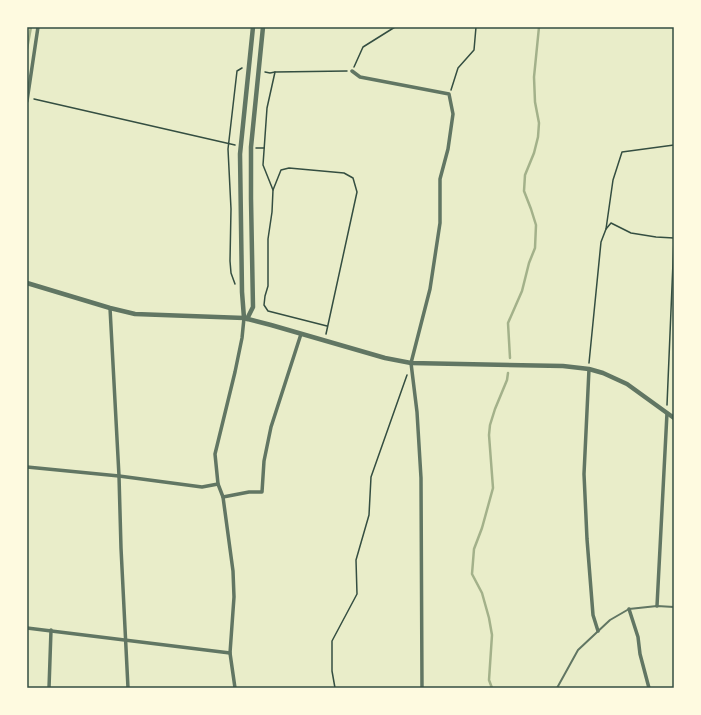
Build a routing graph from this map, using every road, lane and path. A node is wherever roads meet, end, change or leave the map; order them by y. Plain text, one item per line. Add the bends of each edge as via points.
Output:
1 (38, 27) edge
2 (253, 27) edge
3 (263, 27) edge
4 (396, 27) edge
5 (476, 27) edge
6 (249, 68) junction
7 (259, 71) junction
8 (352, 71) junction
9 (275, 72) junction
10 (449, 94) junction
11 (27, 100) edge
12 (674, 146) edge
13 (241, 147) junction
14 (251, 148) junction
15 (264, 148) junction
16 (273, 190) junction
17 (606, 229) junction
18 (674, 238) edge
19 (27, 283) edge
20 (242, 292) junction
21 (110, 308) junction
22 (246, 319) junction
23 (327, 326) junction
24 (301, 334) junction
25 (324, 340) junction
26 (411, 363) junction
27 (589, 369) junction
28 (667, 413) junction
29 (674, 418) edge
30 (27, 467) edge
31 (119, 476) junction
32 (218, 484) junction
33 (223, 497) junction
34 (657, 606) junction
35 (674, 607) edge
36 (629, 610) junction
37 (27, 628) edge
38 (52, 630) junction
39 (598, 631) junction
40 (126, 640) junction
41 (230, 653) junction
42 (49, 688) edge
43 (128, 688) edge
44 (235, 688) edge
45 (335, 688) edge
46 (422, 688) edge
47 (557, 688) edge
48 (649, 688) edge

1 - 11 street
2 - 6 street
3 - 7 street
4 - 8 path via 362,47
5 - 10 path via 474,50 458,68
6 - 13 street
6 - 20 path via 237,71 228,149 231,273 235,284
7 - 9 path
7 - 14 street
8 - 9 path
8 - 10 street via 360,77
9 - 15 path via 266,108
10 - 26 street via 453,114 440,179 440,223 430,289
11 - 13 path
12 - 17 path via 622,152 613,180
13 - 20 street
14 - 15 path
14 - 22 street via 253,307
15 - 16 path via 263,165
16 - 23 path via 268,239 268,286 264,306 268,311
16 - 23 path via 281,170 289,168 344,173 353,178 356,192
17 - 18 path via 611,223 631,233
17 - 27 path via 601,242
18 - 28 path
19 - 21 street
20 - 22 street
21 - 22 street via 157,316
21 - 31 street
22 - 24 street
22 - 32 street via 215,454
23 - 25 path
24 - 25 street
24 - 33 street via 272,427 264,461 262,492
25 - 26 street
26 - 27 street via 563,366
26 - 45 path via 371,477 370,515 356,560 357,594 332,642
26 - 46 street via 421,478
27 - 28 street via 627,384
27 - 39 street via 584,474 593,608
28 - 29 street
28 - 34 street
30 - 31 street
31 - 32 street via 202,487
31 - 40 street
32 - 33 street
33 - 41 street via 233,571
34 - 35 lane
34 - 36 lane
36 - 39 lane via 610,620
36 - 48 street via 638,637
37 - 38 street
38 - 40 street
38 - 42 street
39 - 47 lane via 578,650
40 - 41 street
40 - 43 street
41 - 44 street

